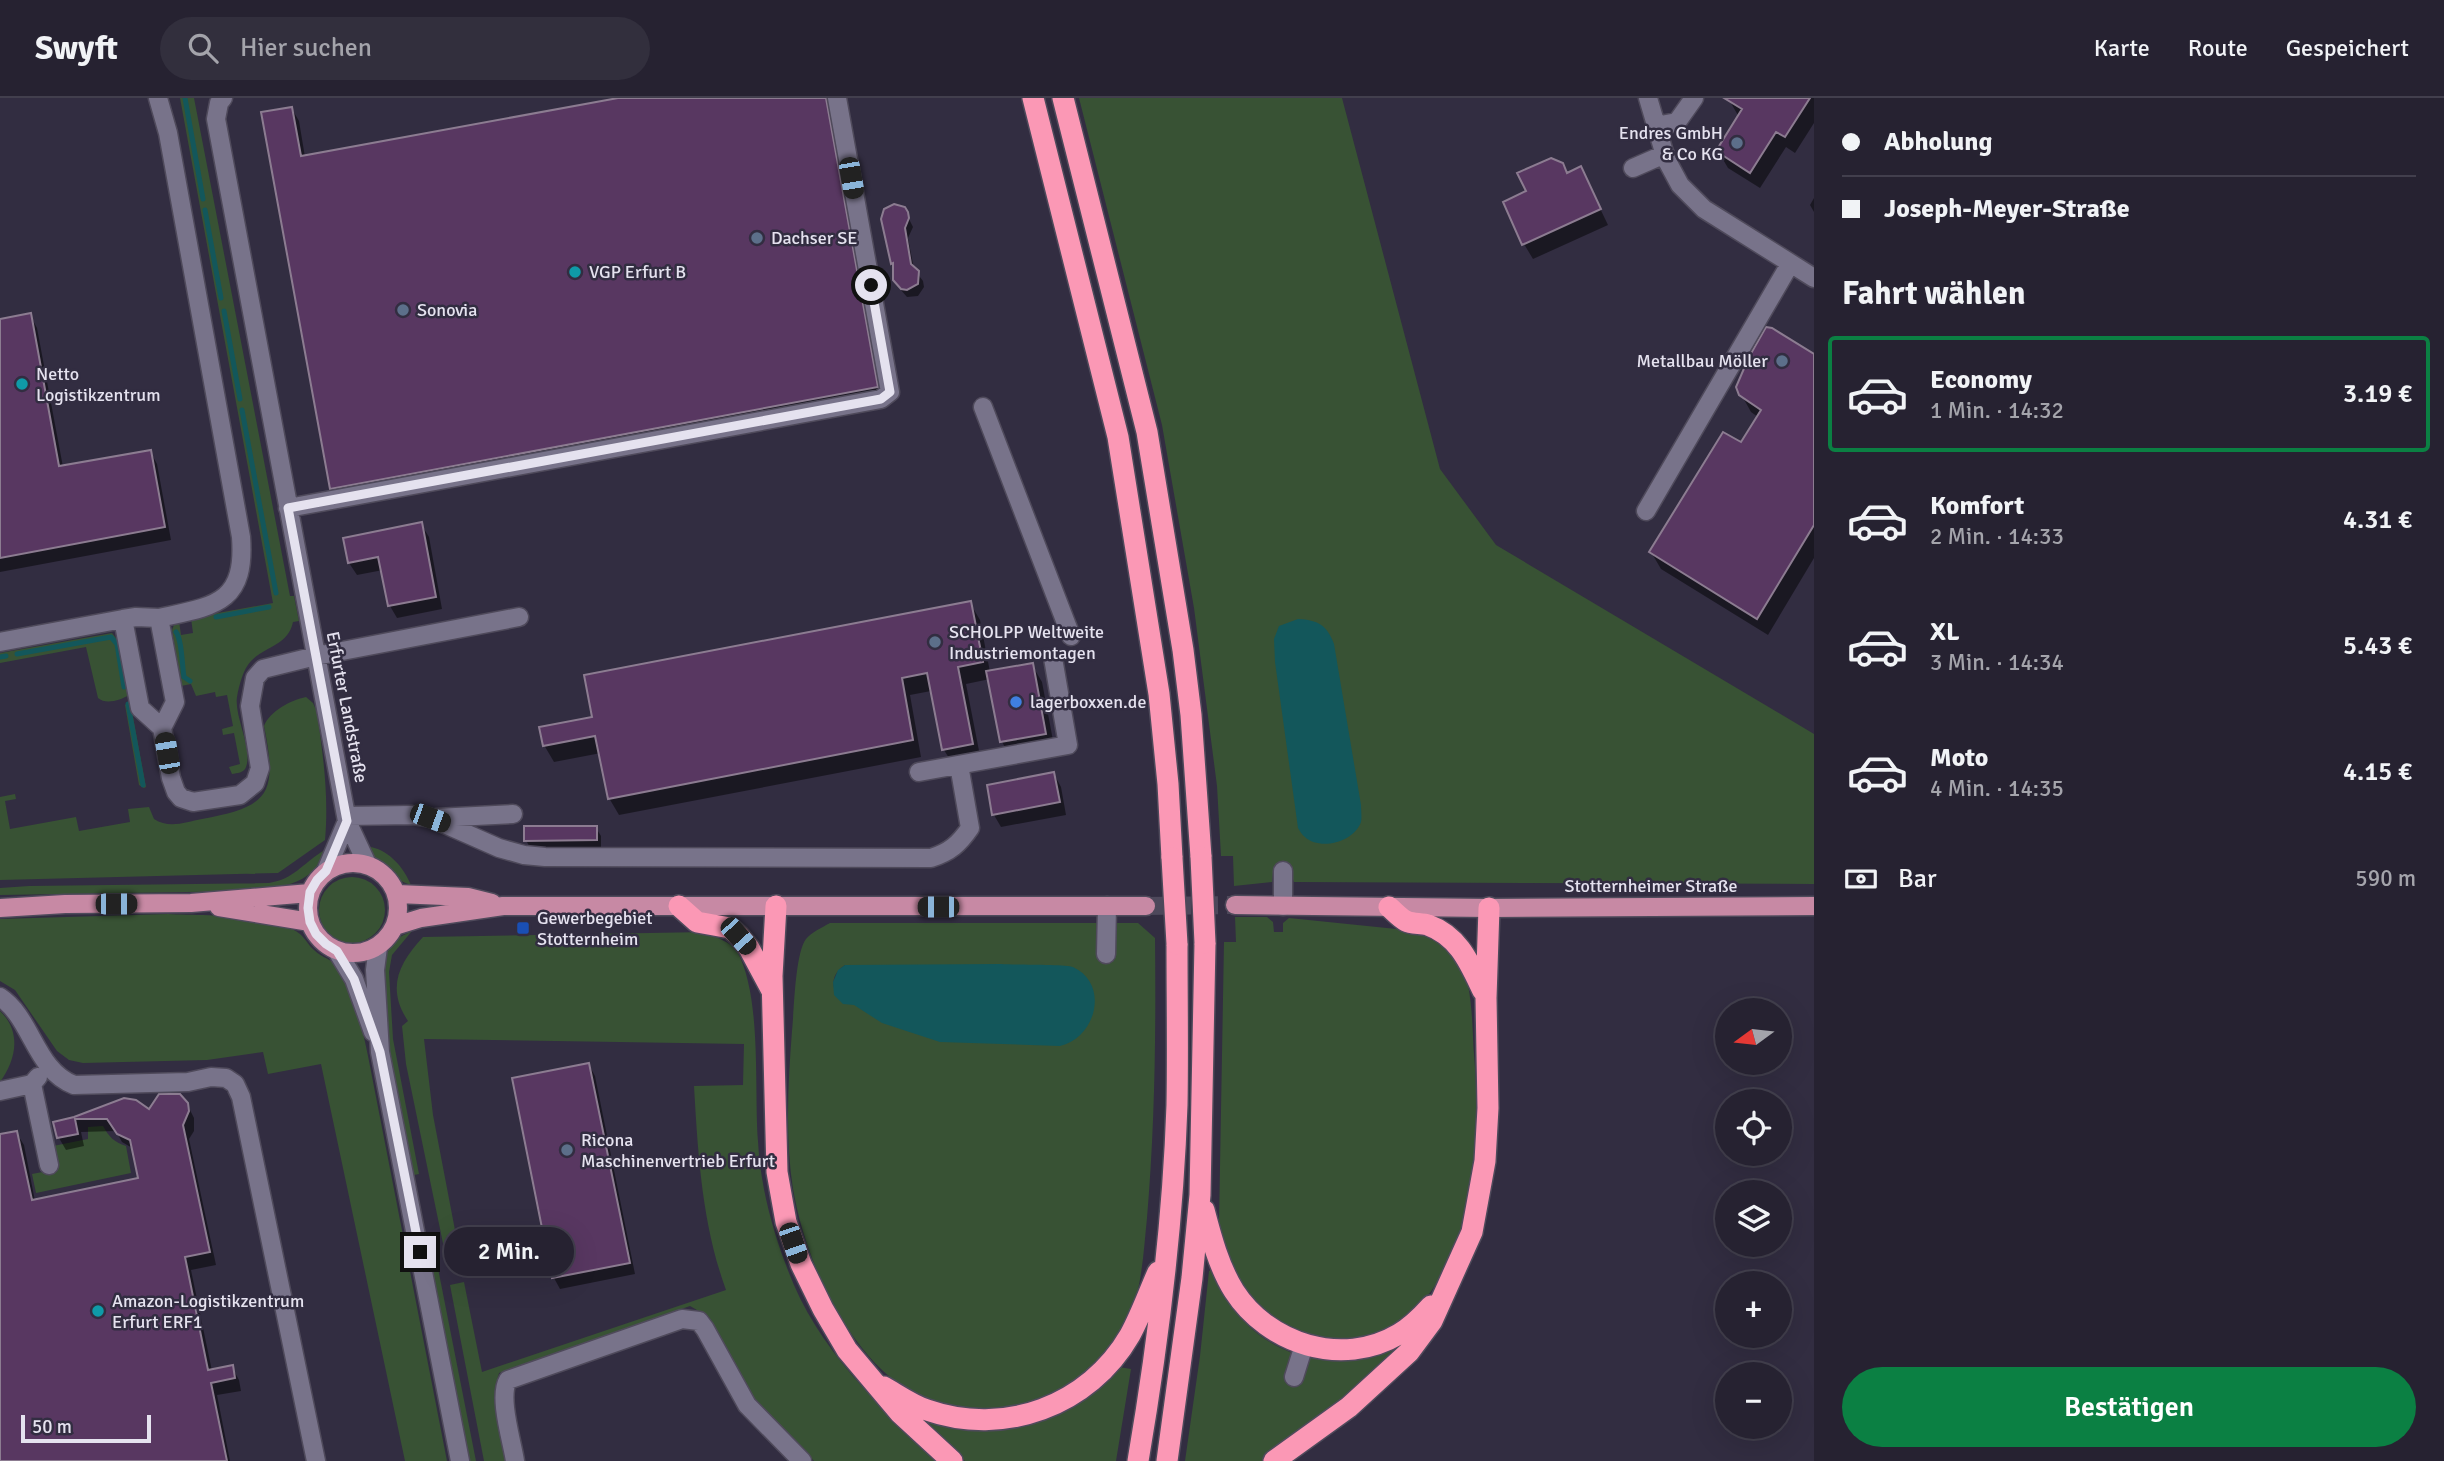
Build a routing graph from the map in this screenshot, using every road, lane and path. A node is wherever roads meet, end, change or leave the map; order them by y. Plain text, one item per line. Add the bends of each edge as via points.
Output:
1 (158, 98) edge
2 (223, 98) edge
3 (837, 98) edge
4 (1033, 98) edge
5 (1063, 98) edge
6 (1648, 98) edge
7 (1694, 98) edge
8 (1655, 126) junction
9 (1665, 154) junction
10 (1633, 168) dead end
11 (1790, 264) junction
12 (1814, 278) edge
13 (983, 407) dead end
14 (288, 508) junction
15 (1646, 512) dead end
16 (519, 617) dead end
17 (159, 618) junction
18 (123, 619) junction
19 (1071, 636) dead end
20 (0, 642) edge
21 (316, 656) junction
22 (1053, 658) dead end
23 (162, 728) junction
24 (959, 765) junction
25 (919, 772) dead end
26 (513, 814) dead end
27 (346, 818) junction
28 (430, 818) junction
29 (367, 864) junction
30 (326, 871) junction
31 (1283, 871) dead end
32 (310, 892) junction
33 (397, 894) junction
34 (191, 903) junction
35 (1235, 905) tunnel mouth
36 (503, 906) junction
37 (679, 906) junction
38 (776, 906) junction
39 (1107, 906) junction
40 (1146, 906) tunnel mouth
41 (1283, 906) junction
42 (1814, 906) edge
43 (1389, 907) junction
44 (0, 908) edge
45 (1489, 908) junction
46 (310, 922) junction
47 (395, 926) junction
48 (378, 947) junction
49 (337, 951) junction
50 (1106, 954) dead end
51 (773, 994) junction
52 (0, 997) edge
53 (1486, 998) junction
54 (380, 1052) junction
55 (51, 1069) junction
56 (32, 1084) junction
57 (0, 1090) edge
58 (49, 1165) dead end
59 (1200, 1195) junction
60 (1166, 1254) junction
61 (1446, 1293) junction
62 (1304, 1345) junction
63 (1294, 1377) dead end
64 (875, 1382) junction
65 (316, 1461) edge
66 (460, 1461) edge
67 (515, 1461) edge
68 (802, 1461) edge
69 (952, 1461) edge
70 (1138, 1461) edge
71 (1167, 1461) edge
72 (1274, 1461) edge

1 - 17 street via 168,132 243,557 240,574 225,597 211,607
2 - 14 street, Erfurter Landstraße via 216,119
3 - 14 street via 890,392 881,399
4 - 60 highway, bridge via 1118,437 1159,694 1177,944 1177,1106
5 - 59 highway, bridge via 1147,432 1183,650 1205,943
6 - 8 street
7 - 8 street via 1677,122
8 - 9 street
9 - 10 street
9 - 11 street via 1680,185 1704,209
11 - 12 street
11 - 15 street
13 - 19 street
14 - 21 street, Erfurter Landstraße
16 - 21 street
17 - 18 street
17 - 23 street via 175,702
18 - 20 street
18 - 23 street via 140,708
21 - 23 street via 263,669 255,678 250,706 260,768 255,783 240,794 205,802 181,798 173,786
21 - 27 street, Erfurter Landstraße
22 - 24 street via 1068,745
24 - 25 street
24 - 28 street via 970,828 960,843 931,858 545,857 499,848
26 - 28 street
27 - 28 street
27 - 29 street, Erfurter Landstraße
27 - 30 street
29 - 30 main road via 346,863
29 - 33 main road via 390,881
30 - 32 main road
31 - 41 street
32 - 34 main road
32 - 46 main road
33 - 36 main road via 468,898
33 - 47 main road
34 - 44 main road
34 - 46 main road
35 - 41 main road, Stotternheimer Straße
36 - 37 main road
36 - 47 main road
37 - 38 main road
37 - 51 highway via 696,922 730,928 749,948
38 - 39 main road
38 - 51 highway
39 - 40 main road
39 - 50 street
41 - 43 main road, Stotternheimer Straße
42 - 45 main road, Stotternheimer Straße
43 - 45 main road, Stotternheimer Straße
43 - 53 highway via 1406,921 1425,924 1453,940 1469,960
45 - 53 highway
46 - 49 main road via 316,934
47 - 48 main road
48 - 49 main road via 359,953
48 - 54 street
49 - 54 street via 354,979
51 - 64 highway via 778,1172 786,1222 822,1308 847,1350
52 - 55 street via 11,1006
53 - 61 highway via 1485,1161 1472,1232
54 - 66 street
55 - 56 street
55 - 65 street via 74,1085 188,1082 211,1077 235,1084
56 - 57 street
56 - 58 street
59 - 62 highway via 1212,1242 1233,1290 1271,1330
59 - 71 highway
60 - 64 highway via 1130,1334 1111,1360 1070,1397 1046,1408 1022,1416 974,1420 925,1409
60 - 70 highway
61 - 62 highway via 1399,1334 1375,1345 1346,1350
61 - 72 highway via 1409,1352 1349,1407
62 - 63 street
64 - 69 highway via 900,1413
67 - 68 street via 504,1398 508,1380 682,1319 699,1321 747,1405

